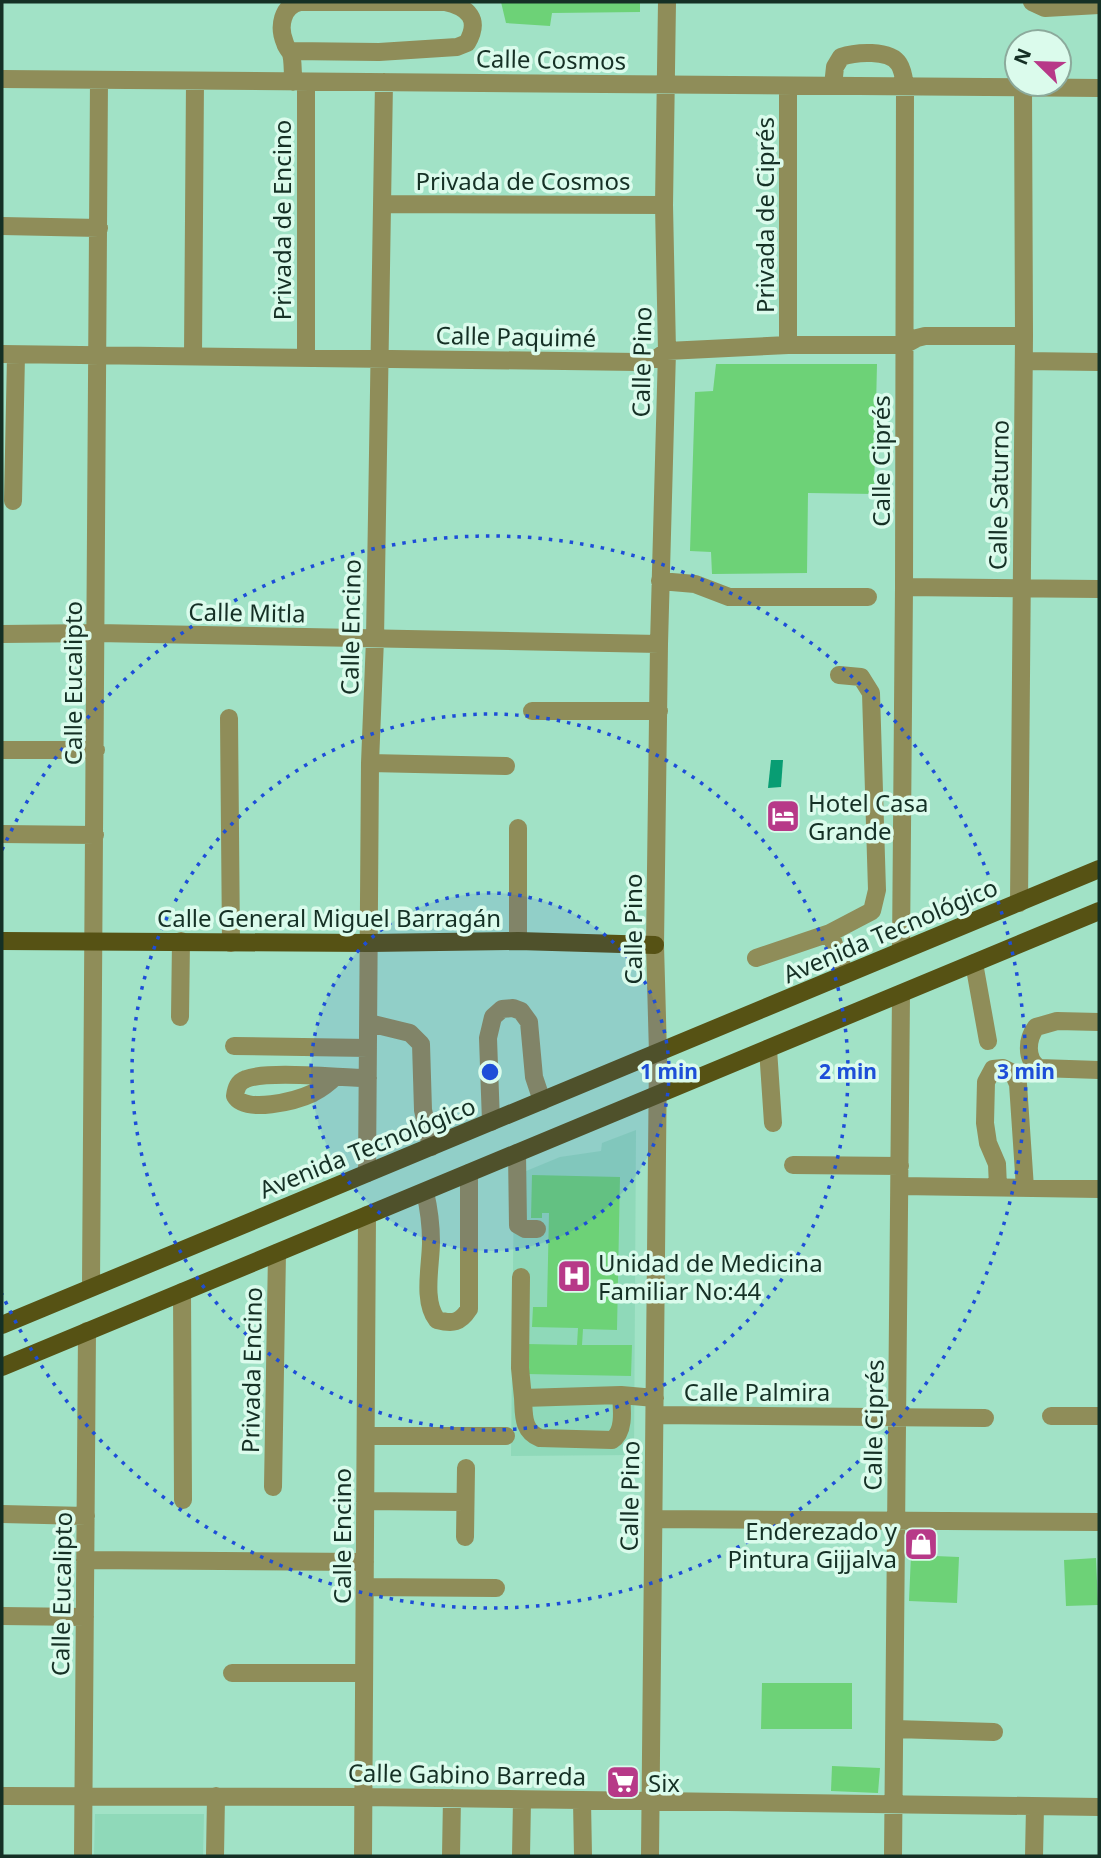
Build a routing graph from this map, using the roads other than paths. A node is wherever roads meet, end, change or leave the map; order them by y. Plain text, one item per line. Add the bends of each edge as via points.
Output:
1 (667, 2) edge
2 (1039, 5) edge
3 (1099, 5) edge
4 (290, 51) junction
5 (2, 79) edge
6 (99, 80) junction
7 (195, 80) junction
8 (299, 82) junction
9 (384, 82) junction
10 (666, 85) junction
11 (788, 86) junction
12 (832, 86) junction
13 (905, 86) junction
14 (1003, 88) edge
15 (1073, 88) edge
16 (1099, 88) edge
17 (1023, 98) edge
18 (382, 204) junction
19 (664, 205) junction
20 (2, 226) edge
21 (99, 228) junction
22 (1024, 336) junction
23 (788, 345) junction
24 (904, 345) junction
25 (667, 351) junction
26 (9, 354) edge
27 (99, 355) junction
28 (193, 356) junction
29 (306, 358) junction
30 (380, 359) junction
31 (1024, 361) junction
32 (1099, 362) edge
33 (13, 501) dead end
34 (660, 581) junction
35 (904, 587) junction
36 (1022, 588) junction
37 (1099, 589) edge
38 (868, 597) dead end
39 (2, 634) edge
40 (97, 634) junction
41 (375, 639) junction
42 (659, 644) junction
43 (839, 674) dead end
44 (532, 711) dead end
45 (659, 711) junction
46 (229, 718) dead end
47 (2, 750) edge
48 (96, 750) junction
49 (370, 764) junction
50 (506, 766) dead end
51 (518, 828) dead end
52 (2, 834) edge
53 (95, 835) junction
54 (1099, 869) edge
55 (1019, 903) junction
56 (1099, 911) edge
57 (830, 933) junction
58 (2, 941) edge
59 (518, 941) junction
60 (94, 942) junction
61 (181, 942) junction
62 (231, 943) junction
63 (370, 943) junction
64 (655, 945) junction
65 (901, 950) junction
66 (756, 958) dead end
67 (974, 963) junction
68 (845, 974) junction
69 (901, 994) junction
70 (180, 1017) dead end
71 (1099, 1022) edge
72 (369, 1023) junction
73 (988, 1041) dead end
74 (234, 1046) dead end
75 (368, 1048) junction
76 (768, 1049) junction
77 (658, 1054) junction
78 (1099, 1070) edge
79 (335, 1077) junction
80 (368, 1078) junction
81 (658, 1095) junction
82 (542, 1101) junction
83 (491, 1122) junction
84 (773, 1123) dead end
85 (431, 1147) junction
86 (517, 1153) junction
87 (793, 1165) dead end
88 (900, 1166) junction
89 (367, 1173) junction
90 (469, 1173) junction
91 (900, 1186) junction
92 (998, 1187) junction
93 (1025, 1188) junction
94 (1099, 1189) edge
95 (425, 1192) junction
96 (367, 1215) junction
97 (537, 1230) dead end
98 (277, 1253) junction
99 (521, 1277) dead end
100 (91, 1286) junction
101 (182, 1292) junction
102 (2, 1325) edge
103 (87, 1331) junction
104 (2, 1367) edge
105 (621, 1395) junction
106 (523, 1398) junction
107 (655, 1406) junction
108 (897, 1416) junction
109 (1051, 1416) dead end
110 (1099, 1416) edge
111 (985, 1418) dead end
112 (366, 1436) junction
113 (506, 1436) dead end
114 (466, 1468) dead end
115 (273, 1487) dead end
116 (183, 1500) dead end
117 (365, 1501) junction
118 (465, 1502) junction
119 (2, 1514) edge
120 (86, 1516) junction
121 (654, 1519) junction
122 (896, 1520) junction
123 (1099, 1522) edge
124 (465, 1537) dead end
125 (85, 1560) junction
126 (365, 1562) junction
127 (365, 1587) junction
128 (496, 1588) dead end
129 (2, 1616) edge
130 (85, 1617) junction
131 (232, 1673) dead end
132 (364, 1673) junction
133 (895, 1729) junction
134 (994, 1732) dead end
135 (2, 1796) edge
136 (83, 1796) junction
137 (216, 1796) junction
138 (364, 1797) junction
139 (452, 1798) junction
140 (522, 1800) junction
141 (582, 1801) junction
142 (651, 1802) junction
143 (894, 1806) junction
144 (1035, 1807) junction
145 (1099, 1807) edge
146 (83, 1856) edge
147 (215, 1856) edge
148 (363, 1856) edge
149 (452, 1856) edge
150 (522, 1856) edge
151 (583, 1856) edge
152 (650, 1856) edge
153 (893, 1856) edge
154 (1034, 1856) edge

1 - 10 street, Calle Pino
2 - 3 street
4 - 4 street, Privada de Encino via 282,24 290,4 445,2 471,14 467,43 457,47
4 - 8 street, Privada de Encino
5 - 6 street, Calle Cosmos
6 - 7 street, Calle Cosmos
6 - 21 street, Calle Eucalipto
7 - 8 street, Calle Cosmos
7 - 28 street
8 - 9 street, Calle Cosmos
8 - 29 street, Privada de Encino
9 - 10 street, Calle Cosmos
9 - 18 street, Calle Encino
10 - 11 street, Calle Cosmos
10 - 19 street, Calle Pino
11 - 12 street, Calle Cosmos
11 - 23 street, Privada de Ciprés
12 - 13 street, Calle Cosmos
12 - 13 street via 841,57 862,53 895,60
13 - 14 street, Calle Cosmos
13 - 24 street, Calle Ciprés
15 - 16 street, Calle Cosmos
17 - 22 street, Calle Saturno
18 - 19 street, Privada de Cosmos
18 - 30 street, Calle Encino
19 - 25 street, Calle Pino
20 - 21 street
21 - 27 street, Calle Eucalipto
22 - 24 street, Calle Paquimé via 925,337
22 - 31 street, Calle Saturno
23 - 24 street, Calle Paquimé
23 - 25 street, Calle Paquimé
24 - 35 street, Calle Ciprés
25 - 30 street, Calle Paquimé via 638,362
25 - 34 street, Calle Pino
26 - 27 street, Calle Paquimé
26 - 33 street
27 - 28 street, Calle Paquimé
27 - 40 street, Calle Eucalipto
28 - 29 street, Calle Paquimé
29 - 30 street, Calle Paquimé
30 - 41 street, Calle Encino
31 - 32 street
31 - 36 street, Calle Saturno
34 - 38 street via 695,584 729,597
34 - 42 street, Calle Pino
35 - 36 street
35 - 65 street, Calle Ciprés
36 - 37 street
36 - 55 street, Calle Saturno
39 - 40 street, Calle Mitla
40 - 41 street, Calle Mitla
40 - 48 street, Calle Eucalipto
41 - 42 street, Calle Mitla
41 - 49 street, Calle Encino
42 - 45 street, Calle Pino
43 - 57 street via 861,677 872,693 877,890 872,911
44 - 45 street
45 - 64 street, Calle Pino
46 - 62 street
47 - 48 street
48 - 53 street, Calle Eucalipto
49 - 50 street
49 - 63 street, Calle Encino
51 - 59 street
52 - 53 street
53 - 60 street, Calle Eucalipto
54 - 55 main road, Avenida Tecnológico
55 - 65 main road, Avenida Tecnológico
56 - 67 main road
57 - 66 street
57 - 68 street
58 - 60 main road, Calle General Miguel Barragán
59 - 63 main road, Calle General Miguel Barragán
59 - 64 main road, Calle General Miguel Barragán
60 - 61 main road, Calle General Miguel Barragán
60 - 100 street, Calle Eucalipto
61 - 62 main road, Calle General Miguel Barragán
61 - 70 street
62 - 63 main road, Calle General Miguel Barragán
63 - 72 street, Calle Encino
64 - 77 street, Calle Pino
65 - 68 main road, Avenida Tecnológico
67 - 69 main road
67 - 73 street
68 - 77 main road, Avenida Tecnológico
69 - 76 main road
69 - 88 street, Calle Ciprés
71 - 78 street via 1045,1023 1033,1030 1029,1043 1030,1059 1039,1068
72 - 75 street, Calle Encino
72 - 85 street via 410,1032 421,1044 423,1110
74 - 75 street
75 - 80 street, Calle Encino
76 - 81 main road
76 - 84 street
77 - 81 street, Calle Pino
77 - 82 main road, Avenida Tecnológico
79 - 79 street via 254,1077 238,1085 235,1096 251,1106 299,1099
79 - 80 street
80 - 89 street, Calle Encino
81 - 86 main road
81 - 107 street, Calle Pino
82 - 83 main road, Avenida Tecnológico
82 - 83 street via 534,1077 529,1022 521,1011 502,1009 493,1017 488,1038
83 - 85 main road, Avenida Tecnológico
85 - 89 main road, Avenida Tecnológico
86 - 90 main road
86 - 97 street via 518,1225
87 - 88 street
88 - 91 street, Calle Ciprés
89 - 100 main road, Avenida Tecnológico
90 - 95 main road
90 - 95 street via 469,1309 453,1322 437,1320 430,1307 431,1240
91 - 92 street
91 - 108 street, Calle Ciprés
92 - 93 street
92 - 93 street via 997,1164 986,1135 985,1099 988,1076 993,1069 1003,1068 1013,1073 1018,1084
93 - 94 street
95 - 96 main road
96 - 98 main road
96 - 112 street, Calle Encino
98 - 101 main road
98 - 115 street, Privada Encino
99 - 106 street
100 - 102 main road, Avenida Tecnológico
101 - 103 main road
101 - 116 street
103 - 104 main road
103 - 120 street, Calle Eucalipto
105 - 106 street, Calle Palmira
105 - 106 street via 618,1434 612,1440 598,1441 532,1435 525,1424
105 - 107 street, Calle Palmira
107 - 108 street, Calle Palmira
107 - 121 street, Calle Pino
108 - 111 street, Calle Palmira
108 - 122 street, Calle Ciprés
109 - 110 street
112 - 113 street
112 - 117 street, Calle Encino
114 - 118 street
117 - 118 street
117 - 126 street, Calle Encino
118 - 124 street
119 - 120 street
120 - 125 street, Calle Eucalipto
121 - 122 street
121 - 142 street, Calle Pino
122 - 123 street
122 - 133 street, Calle Ciprés
125 - 126 street
125 - 130 street, Calle Eucalipto
126 - 127 street, Calle Encino
127 - 128 street
127 - 132 street, Calle Encino
129 - 130 street
130 - 136 street, Calle Eucalipto
131 - 132 street
132 - 138 street, Calle Encino
133 - 134 street
133 - 143 street, Calle Ciprés
135 - 136 street, Calle Gabino Barreda
136 - 137 street, Calle Gabino Barreda
136 - 146 street, Calle Eucalipto
137 - 138 street, Calle Gabino Barreda
137 - 147 street
138 - 139 street, Calle Gabino Barreda
138 - 148 street, Calle Encino
139 - 140 street, Calle Gabino Barreda
139 - 149 street
140 - 141 street, Calle Gabino Barreda
140 - 150 street
141 - 142 street, Calle Gabino Barreda
141 - 151 street
142 - 143 street, Calle Gabino Barreda
142 - 152 street, Calle Pino
143 - 144 street, Calle Gabino Barreda
143 - 153 street, Calle Ciprés
144 - 145 street, Calle Gabino Barreda
144 - 154 street

